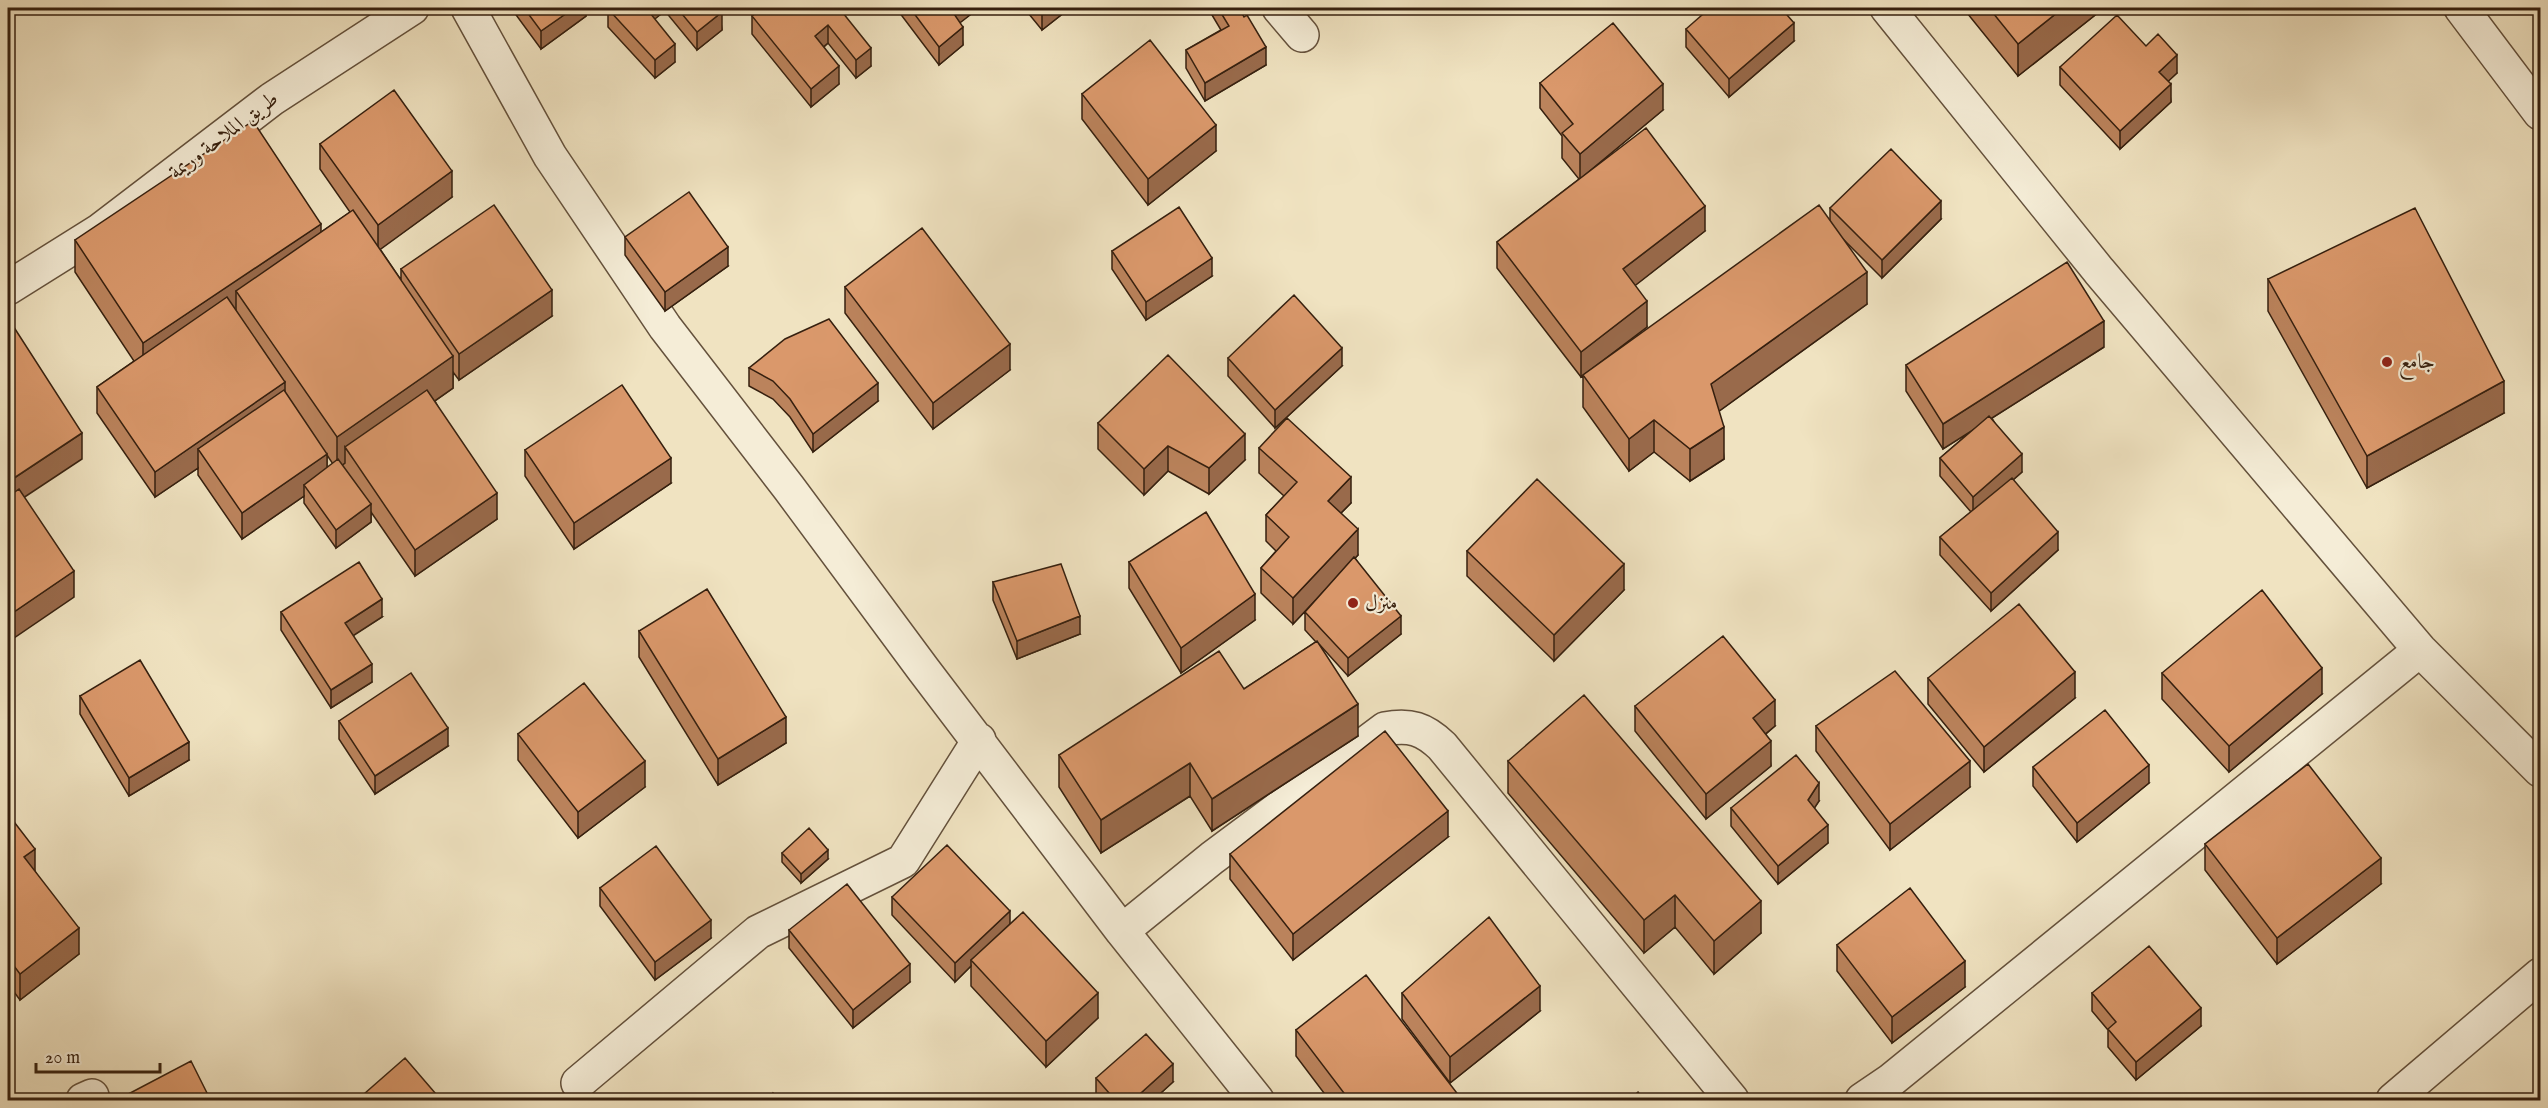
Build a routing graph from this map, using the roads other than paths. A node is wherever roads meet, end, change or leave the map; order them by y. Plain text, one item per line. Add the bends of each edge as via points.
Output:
1 (412, 8) edge
2 (468, 8) edge
3 (1279, 8) edge
4 (1887, 8) edge
5 (2461, 8) edge
6 (1302, 35) dead end
7 (2541, 113) edge
8 (8, 288) edge
9 (2420, 650) junction
10 (979, 740) junction
11 (2541, 770) edge
12 (1122, 931) junction
13 (2541, 975) edge
14 (578, 1083) dead end
15 (1896, 1091) edge
16 (1257, 1101) edge
17 (1732, 1101) edge
18 (1862, 1101) edge
19 (2392, 1101) edge

1 - 8 street, طريق الملاحة وريمة via 272,99 99,231
2 - 10 street via 550,156 665,327
3 - 6 street
4 - 9 street via 2099,271
5 - 7 street
9 - 11 street
9 - 15 street
10 - 12 street
10 - 14 street via 903,861 758,932
12 - 16 street
12 - 17 street via 1212,858 1385,729 1413,727 1429,734 1442,747
13 - 19 street
15 - 18 street

